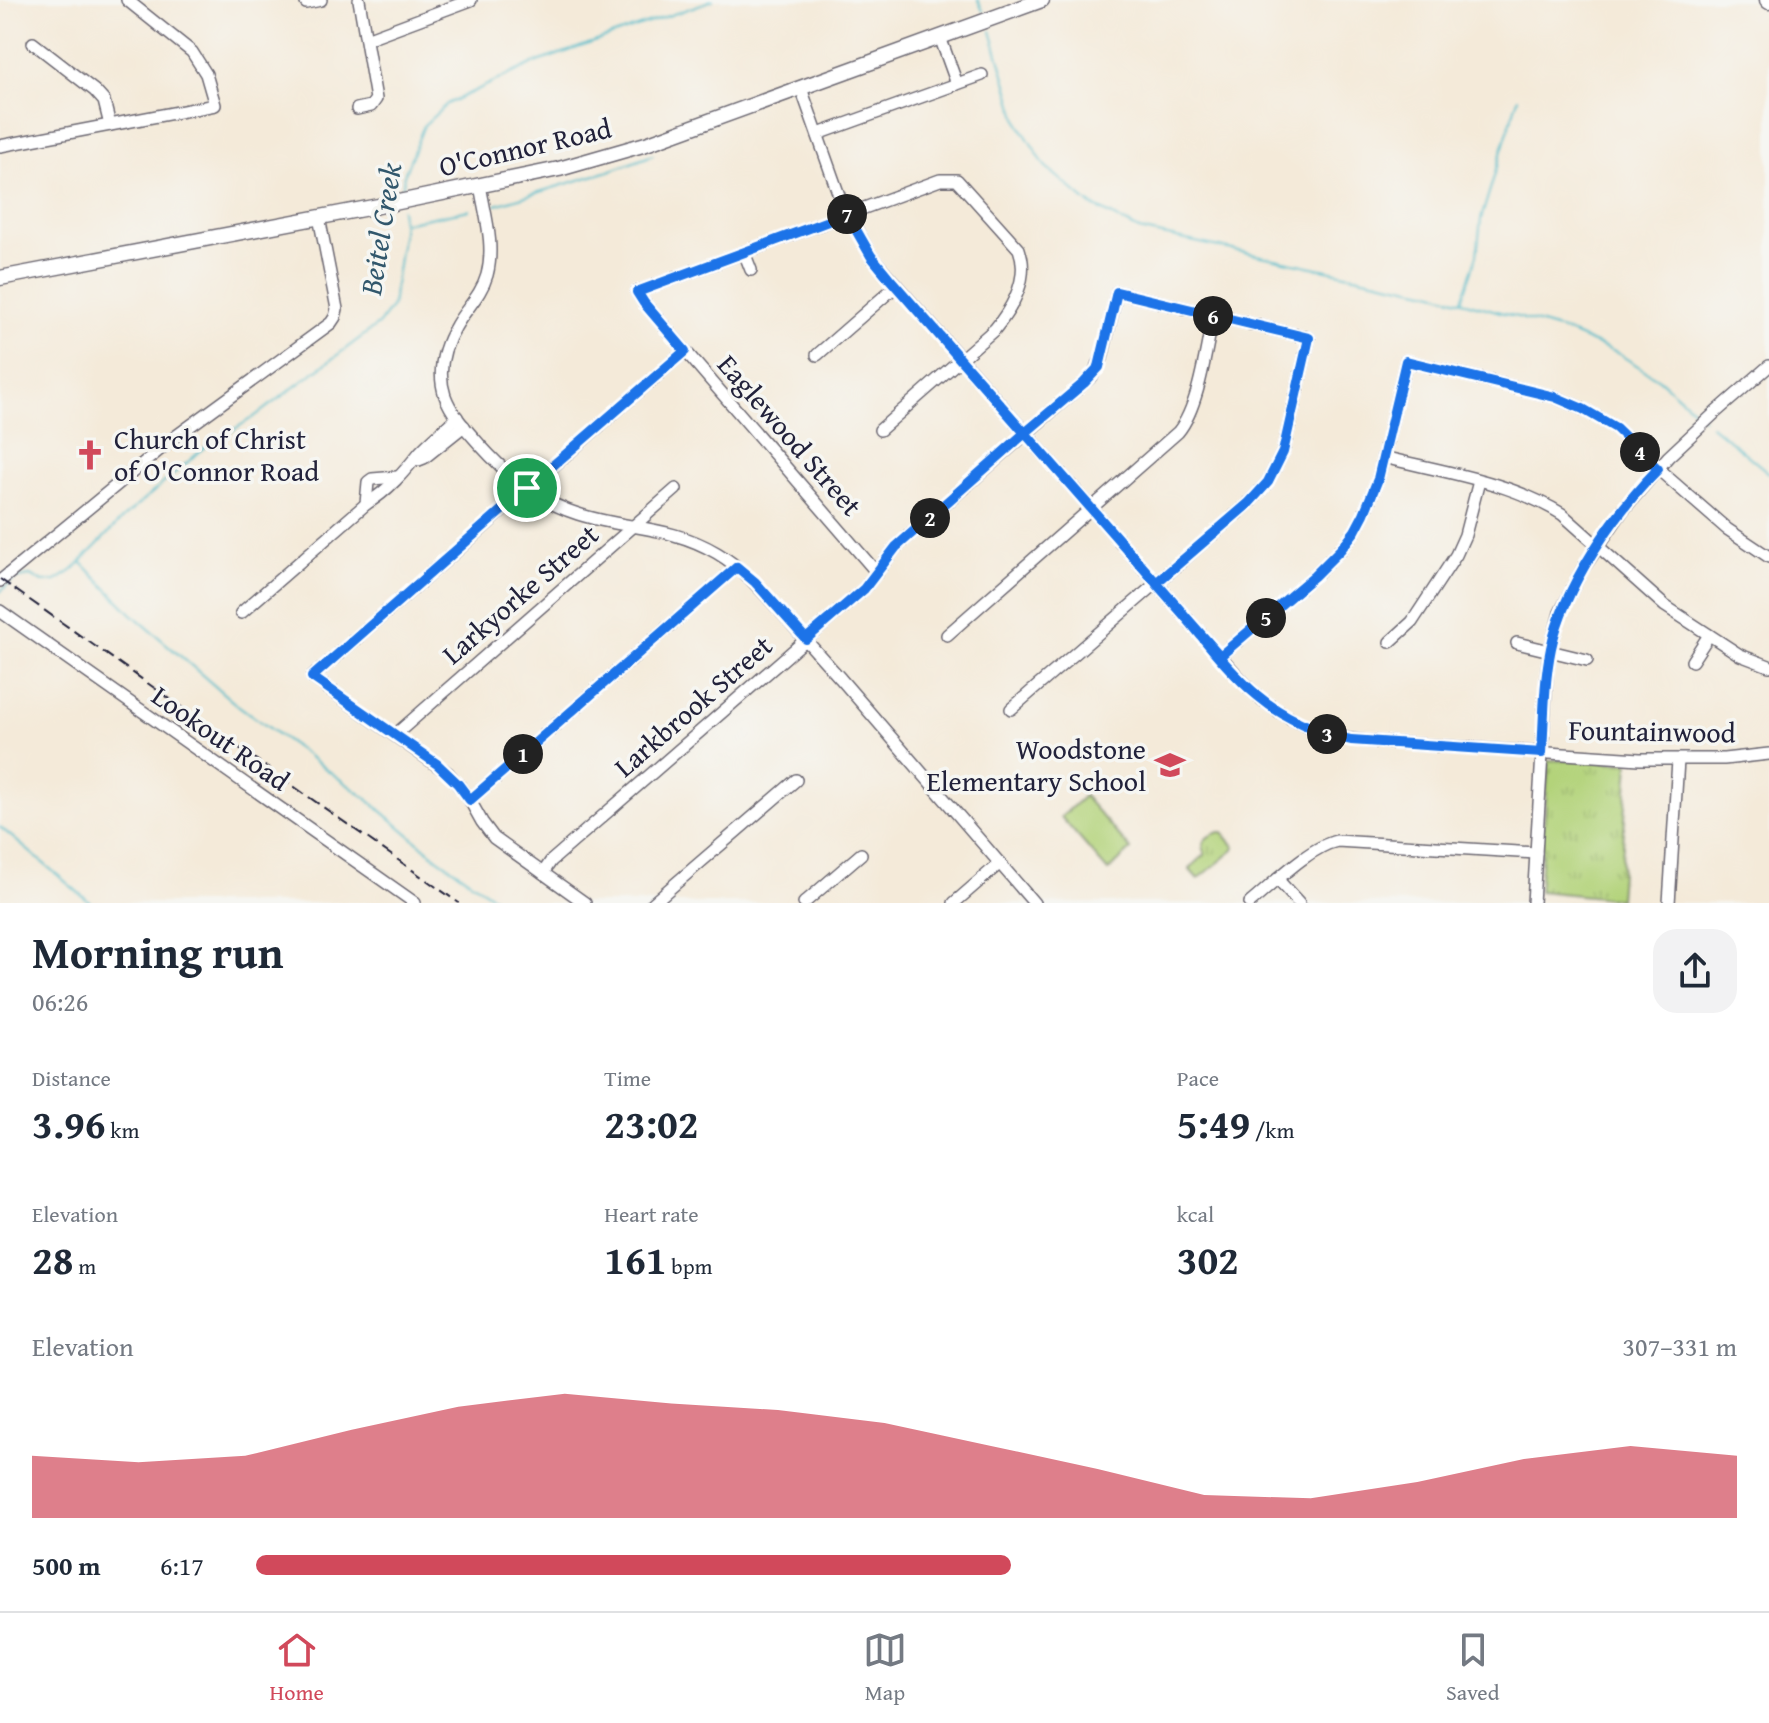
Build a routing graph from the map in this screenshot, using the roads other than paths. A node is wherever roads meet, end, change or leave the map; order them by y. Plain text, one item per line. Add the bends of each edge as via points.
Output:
1 (127, 0) edge
2 (321, 0) edge
3 (359, 0) edge
4 (471, 0) edge
5 (1042, 0) edge
6 (306, 3) dead end
7 (452, 3) edge
8 (940, 37) junction
9 (366, 39) junction
10 (33, 43) dead end
11 (982, 75) dead end
12 (957, 84) junction
13 (801, 88) junction
14 (357, 109) dead end
15 (110, 125) junction
16 (818, 134) junction
17 (0, 146) edge
18 (480, 185) junction
19 (847, 214) junction
20 (319, 217) junction
21 (744, 252) junction
22 (751, 270) dead end
23 (0, 278) edge
24 (896, 286) junction
25 (1213, 316) junction
26 (685, 351) junction
27 (817, 355) dead end
28 (961, 360) junction
29 (1769, 366) edge
30 (460, 422) junction
31 (880, 430) dead end
32 (1025, 433) junction
33 (1383, 457) junction
34 (1658, 469) junction
35 (397, 477) junction
36 (1479, 481) junction
37 (527, 488) junction
38 (676, 489) dead end
39 (366, 504) junction
40 (1090, 508) junction
41 (635, 526) junction
42 (1597, 546) junction
43 (1769, 557) edge
44 (737, 567) junction
45 (877, 573) junction
46 (0, 581) edge
47 (1156, 583) junction
48 (0, 611) edge
49 (241, 613) dead end
50 (947, 635) dead end
51 (1709, 635) junction
52 (806, 639) junction
53 (1390, 642) dead end
54 (1517, 643) dead end
55 (1550, 651) junction
56 (1220, 656) junction
57 (1587, 660) dead end
58 (1692, 661) dead end
59 (1769, 666) edge
60 (1011, 709) dead end
61 (395, 735) junction
62 (1542, 753) junction
63 (1769, 754) edge
64 (1678, 760) junction
65 (796, 780) dead end
66 (470, 800) junction
67 (1536, 853) junction
68 (861, 854) dead end
69 (1000, 863) junction
70 (543, 873) junction
71 (1278, 880) junction
72 (415, 903) edge
73 (585, 903) edge
74 (653, 903) edge
75 (804, 903) edge
76 (954, 903) edge
77 (1034, 903) edge
78 (1250, 903) edge
79 (1299, 903) edge
80 (1533, 903) edge
81 (1669, 903) edge

1 - 15 street via 192,52 206,74 215,105
2 - 6 street
3 - 9 street
4 - 7 street
5 - 8 main road, O'Connor Road
7 - 9 street
8 - 12 street
8 - 13 main road, O'Connor Road
9 - 14 street via 376,99
10 - 15 street via 95,91 104,101
11 - 12 street
12 - 16 street
13 - 16 street, Fountainwood
13 - 18 main road, O'Connor Road via 623,152
15 - 17 street
16 - 19 street, Fountainwood
18 - 20 main road, O'Connor Road
18 - 30 street via 490,240 487,276 456,325 442,362 445,394
19 - 21 street
19 - 24 street, Fountainwood
19 - 28 street via 940,180 957,180 1019,249 1023,272 1010,309
20 - 23 main road, O'Connor Road
20 - 46 street via 337,309 331,323 175,437
21 - 22 street
21 - 26 street, Eaglewood Street via 637,292
24 - 27 street
24 - 28 street, Fountainwood
25 - 32 street, Larkbrook Street via 1117,292 1099,367
25 - 40 street via 1186,422
25 - 47 street via 1309,338 1283,452 1268,482
26 - 37 street
26 - 45 street, Eaglewood Street
28 - 31 street
28 - 32 street, Fountainwood
29 - 34 street
30 - 35 street
30 - 37 street
32 - 40 street, Fountainwood
32 - 45 street, Larkbrook Street via 896,547
33 - 34 street via 1406,361 1555,397 1616,428
33 - 36 street
33 - 56 street via 1364,514 1341,549
34 - 42 street
34 - 43 street via 1727,529
35 - 39 street
35 - 39 street via 368,482
36 - 42 street via 1544,503
36 - 53 street via 1456,555 1412,622
37 - 41 street via 578,514
37 - 61 street via 312,677
38 - 41 street, Larkyorke Street
39 - 49 street
40 - 47 street, Fountainwood
40 - 50 street
41 - 44 street via 686,538
41 - 61 street, Larkyorke Street
42 - 51 street via 1665,606
42 - 55 street via 1560,613
44 - 52 street
44 - 66 street
45 - 52 street, Larkbrook Street
47 - 56 street, Fountainwood
47 - 60 street
48 - 72 street, Lookout Road
51 - 58 street
51 - 59 street
52 - 69 street
52 - 70 street, Larkbrook Street
54 - 55 street
55 - 57 street
55 - 62 street
56 - 62 street, Fountainwood via 1258,697 1327,734
61 - 66 street via 448,773
62 - 64 street, Fountainwood
62 - 67 street
63 - 64 street, Fountainwood
64 - 81 street
65 - 74 street
66 - 70 street via 494,838
67 - 71 street via 1337,841 1321,846
67 - 80 street
68 - 75 street
69 - 76 street
69 - 77 street
70 - 73 street
71 - 78 street
71 - 79 street

